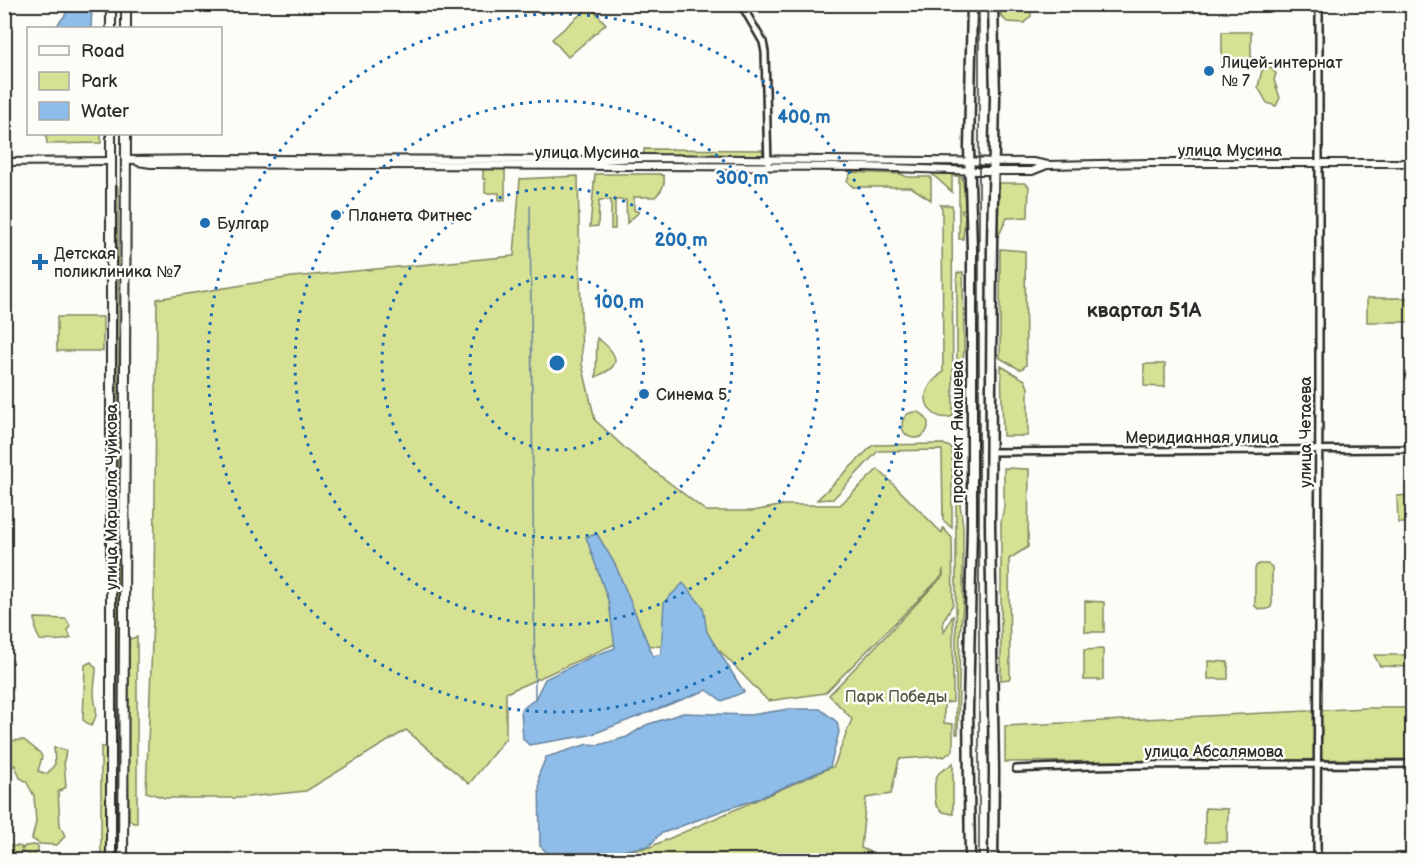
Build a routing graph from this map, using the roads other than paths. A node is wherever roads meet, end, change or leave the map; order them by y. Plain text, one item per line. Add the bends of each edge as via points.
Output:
1 (111, 4) edge
2 (126, 4) edge
3 (741, 4) edge
4 (972, 4) edge
5 (993, 4) edge
6 (1319, 4) edge
7 (111, 27) edge
8 (126, 27) edge
9 (111, 136) edge
10 (126, 137) edge
11 (111, 160) junction
12 (126, 160) junction
13 (4, 162) edge
14 (768, 163) junction
15 (1413, 163) edge
16 (1319, 164) junction
17 (971, 166) junction
18 (994, 166) junction
19 (1413, 449) edge
20 (1319, 450) junction
21 (991, 452) junction
22 (1413, 764) edge
23 (1317, 765) junction
24 (1016, 769) dead end
25 (111, 861) edge
26 (123, 861) edge
27 (970, 861) edge
28 (993, 861) edge
29 (1317, 861) edge

1 - 7 main road
2 - 8 main road
3 - 14 street via 763,42
4 - 17 main road, проспект Ямашева
5 - 18 main road, проспект Ямашева
6 - 16 street, улица Четаева
9 - 10 main road via 117,143
9 - 11 main road, улица Маршала Чуйкова
10 - 12 main road, улица Маршала Чуйкова
11 - 12 main road, улица Мусина
11 - 13 street, улица Мусина
11 - 25 main road, улица Маршала Чуйкова
12 - 14 street, улица Мусина via 151,164
12 - 26 main road, улица Маршала Чуйкова
14 - 17 street, улица Мусина
15 - 16 street, улица Мусина
16 - 18 street, улица Мусина via 1048,165 1035,170
16 - 20 street, улица Четаева
17 - 18 street, улица Мусина
17 - 27 main road, проспект Ямашева
18 - 21 main road, проспект Ямашева
19 - 20 street, Меридианная улица
20 - 21 street, Меридианная улица
20 - 23 street, улица Четаева
21 - 28 main road, проспект Ямашева
22 - 23 street, улица Абсалямова
23 - 24 street, улица Абсалямова
23 - 29 street, улица Четаева

